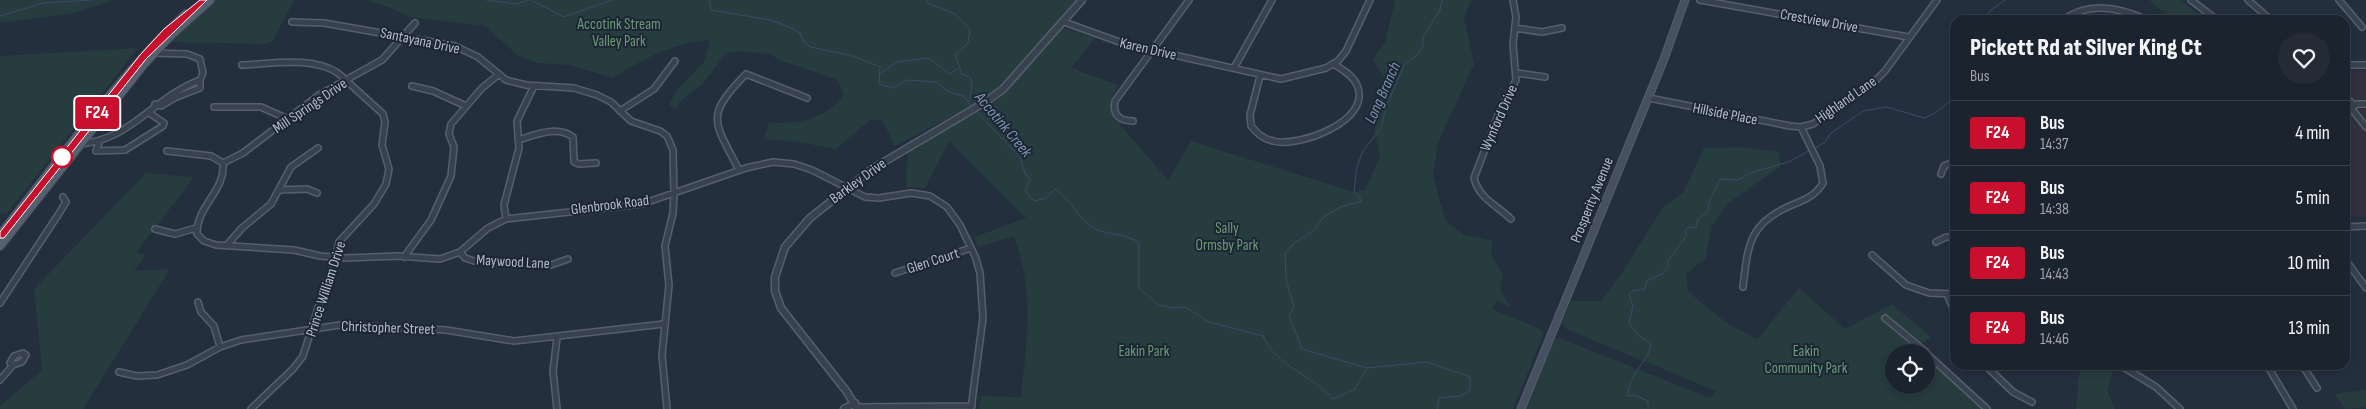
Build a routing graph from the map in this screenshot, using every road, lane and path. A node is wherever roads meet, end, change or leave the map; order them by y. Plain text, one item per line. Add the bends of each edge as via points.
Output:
1 (203, 0) edge
2 (210, 0) edge
3 (1082, 0) edge
4 (1189, 0) edge
5 (1272, 0) edge
6 (1370, 0) edge
7 (1513, 0) edge
8 (1685, 0) edge
9 (1700, 0) edge
10 (1937, 0) edge
11 (2112, 0) edge
12 (2191, 0) edge
13 (2248, 0) edge
14 (2339, 0) edge
15 (2113, 7) junction
16 (2067, 15) edge
17 (2134, 15) edge
18 (2210, 15) edge
19 (2265, 15) edge
20 (292, 22) dead end
21 (1064, 22) junction
22 (415, 23) dead end
23 (2362, 27) dead end
24 (1515, 28) junction
25 (1562, 28) dead end
26 (404, 36) junction
27 (1908, 37) junction
28 (1151, 50) junction
29 (154, 53) junction
30 (675, 61) dead end
31 (1334, 64) junction
32 (2366, 64) edge
33 (242, 65) dead end
34 (2350, 65) edge
35 (1234, 68) junction
36 (1517, 73) junction
37 (498, 76) junction
38 (1260, 76) junction
39 (1545, 77) dead end
40 (345, 80) junction
41 (412, 86) dead end
42 (534, 86) junction
43 (807, 98) dead end
44 (1649, 98) junction
45 (2350, 101) edge
46 (982, 104) joint
47 (2366, 104) edge
48 (2354, 105) junction
49 (466, 106) junction
50 (214, 107) dead end
51 (620, 111) junction
52 (148, 112) junction
53 (288, 119) junction
54 (1132, 121) dead end
55 (1801, 127) junction
56 (2366, 127) edge
57 (518, 140) junction
58 (99, 143) junction
59 (77, 144) junction
60 (318, 148) dead end
61 (167, 151) dead end
62 (223, 163) junction
63 (596, 163) dead end
64 (1950, 163) edge
65 (739, 170) junction
66 (1941, 174) dead end
67 (847, 188) junction
68 (279, 190) junction
69 (317, 193) dead end
70 (674, 194) junction
71 (64, 197) dead end
72 (506, 219) junction
73 (1511, 219) dead end
74 (2366, 226) edge
75 (2350, 227) edge
76 (196, 228) junction
77 (155, 229) dead end
78 (0, 235) edge
79 (1950, 237) edge
80 (1936, 242) dead end
81 (227, 245) junction
82 (0, 246) edge
83 (971, 248) junction
84 (460, 252) junction
85 (1872, 255) dead end
86 (404, 256) junction
87 (336, 257) junction
88 (568, 259) dead end
89 (2350, 266) edge
90 (896, 273) dead end
91 (1743, 287) dead end
92 (2366, 288) edge
93 (1946, 294) junction
94 (1950, 294) edge
95 (198, 302) dead end
96 (1950, 302) edge
97 (0, 303) edge
98 (1886, 318) dead end
99 (664, 324) junction
100 (312, 329) junction
101 (557, 338) junction
102 (1916, 344) edge
103 (220, 347) junction
104 (1935, 361) edge
105 (13, 365) dead end
106 (1989, 370) edge
107 (2128, 370) edge
108 (2270, 370) edge
109 (2305, 370) edge
110 (118, 372) dead end
111 (0, 380) edge
112 (2317, 388) dead end
113 (2032, 402) dead end
114 (856, 406) edge
115 (972, 408) edge
116 (251, 409) edge
117 (557, 409) edge
118 (667, 409) edge
119 (844, 409) edge
120 (1521, 409) edge
121 (1987, 409) edge
122 (2180, 409) edge
123 (2293, 409) edge

1 - 59 main road via 143,57
2 - 29 main road
3 - 21 street, Barkley Drive
4 - 28 street
5 - 35 street
6 - 31 street via 1346,50
7 - 24 street, Wynford Drive
8 - 44 main road, Prosperity Avenue
9 - 27 street, Crestview Drive
10 - 27 street, Highland Lane
11 - 15 street
12 - 18 street
13 - 19 street
14 - 23 street
15 - 16 street via 2093,5
15 - 17 street
20 - 26 street, Santayana Drive via 324,23
21 - 28 street, Karen Drive via 1104,38
21 - 46 street, Barkley Drive via 1010,81
22 - 26 street, Mill Springs Drive
24 - 25 street via 1542,32
24 - 36 street, Wynford Drive via 1513,44
26 - 37 street, Santayana Drive via 464,48
26 - 40 street, Mill Springs Drive via 382,60
27 - 55 street, Highland Lane via 1885,72 1872,84 1812,124
28 - 35 street, Karen Drive
28 - 54 street via 1114,104 1120,120
29 - 52 street via 187,54 200,59 203,73 200,80 182,86
29 - 59 main road
30 - 51 street via 654,89
31 - 38 street, Karen Drive via 1287,79
31 - 38 street via 1358,87 1358,95 1349,114 1339,125 1293,143 1265,138 1252,126 1250,115
32 - 34 street
33 - 40 street, Prince William Drive via 312,64 333,70
35 - 38 street, Karen Drive
36 - 39 street
36 - 73 street, Wynford Drive via 1474,178 1481,195
37 - 42 street, Santayana Drive via 513,83
37 - 49 street
40 - 53 street, Mill Springs Drive
40 - 87 street, Prince William Drive via 383,114 382,145 389,175 374,204 341,238
41 - 49 street via 425,88
42 - 51 street, Santayana Drive via 586,91 605,98
42 - 57 street via 518,117
43 - 65 street via 746,74 730,90 717,107 715,119
44 - 55 street, Hillside Place
44 - 120 main road, Prosperity Avenue
45 - 48 street
46 - 67 street, Barkley Drive via 896,153
47 - 48 street
48 - 56 street via 2352,108
49 - 86 street via 449,128 454,146 451,176 431,220
50 - 53 street via 261,107
51 - 70 street, Santayana Drive via 631,121 660,131 669,138 673,150
52 - 58 street via 109,140
52 - 58 street via 164,123 163,126 125,150 96,151
53 - 62 street, Mill Springs Drive via 243,153
55 - 91 street, Highland Lane via 1822,172 1822,187 1768,216 1759,225
57 - 63 street via 555,131 564,132 573,138 574,162
57 - 72 street via 518,154 504,205
58 - 59 street
59 - 78 main road
59 - 82 main road
60 - 68 street via 291,167
61 - 62 street via 211,156
62 - 76 street via 223,178
64 - 66 street via 1944,166
65 - 67 street, Glenbrook Road via 768,162 788,162 821,173
65 - 70 street, Glenbrook Road
67 - 83 street, Glenbrook Road via 870,198 910,192 934,198 952,213
67 - 114 street, Barkley Drive via 792,237 780,258 775,283 777,300 786,317
68 - 69 street via 307,189
68 - 81 street via 265,211 242,228
70 - 72 street, Glenbrook Road via 635,205
70 - 99 street, Santayana Drive via 665,246 669,285
71 - 97 street via 66,202 58,217
72 - 84 street, Glenbrook Road via 488,228
74 - 75 street
76 - 77 street via 175,234
76 - 81 street, Glenbrook Road via 204,241
79 - 80 street
81 - 87 street, Glenbrook Road
83 - 90 street, Glen Court
83 - 115 street, Glenbrook Road via 980,273 984,304
84 - 86 street, Glenbrook Road via 440,259
84 - 88 street, Maywood Lane via 469,260 484,262 551,266
85 - 93 street via 1908,286 1930,294
86 - 87 street, Glenbrook Road
87 - 100 street, Prince William Drive
89 - 92 street
93 - 94 street
93 - 96 street
95 - 103 street via 201,312 214,326
98 - 102 street
99 - 101 street, Christopher Street
99 - 118 street, Santayana Drive via 662,368
100 - 101 street, Christopher Street via 359,324 455,331 503,341
100 - 103 street, Christopher Street via 247,339
100 - 116 street, Prince William Drive via 299,362
101 - 117 street via 553,371
103 - 110 street, Christopher Street via 187,365 163,373 137,376
104 - 121 street
105 - 111 street
106 - 113 street via 2013,392
107 - 122 street via 2156,387
108 - 123 street
109 - 112 street
114 - 115 street
114 - 119 street

